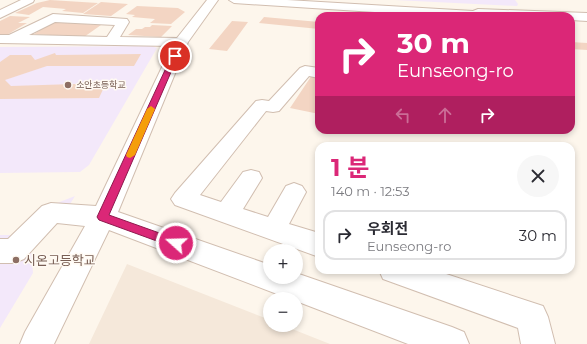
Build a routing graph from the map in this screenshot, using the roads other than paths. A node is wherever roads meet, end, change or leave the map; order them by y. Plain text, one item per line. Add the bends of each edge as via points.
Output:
1 (29, 0) edge
2 (213, 0) edge
3 (234, 0) edge
4 (526, 0) edge
5 (378, 9) junction
6 (408, 12) edge
7 (427, 12) edge
8 (494, 12) edge
9 (532, 12) edge
10 (0, 15) edge
11 (575, 16) edge
12 (587, 17) edge
13 (575, 22) edge
14 (587, 23) edge
15 (575, 27) edge
16 (587, 28) edge
17 (6, 39) edge
18 (110, 40) junction
19 (181, 42) junction
20 (315, 72) edge
21 (251, 178) dead end
22 (294, 192) dead end
23 (227, 213) junction
24 (103, 217) junction
25 (274, 229) junction
26 (315, 244) edge
27 (0, 251) edge
28 (405, 274) edge
29 (37, 344) edge
30 (452, 344) edge
31 (538, 344) edge

1 - 10 street
2 - 19 street
3 - 5 street
4 - 9 street
5 - 6 street
5 - 7 street
5 - 8 street
11 - 12 street
13 - 14 street
15 - 16 street
17 - 18 street
17 - 18 street via 53,18 123,22
18 - 19 street
19 - 24 street
20 - 23 street via 306,70 281,110 262,105 183,199
21 - 23 street
22 - 25 street
23 - 25 street
24 - 27 street via 51,213 14,251
24 - 29 street
24 - 30 street
25 - 26 street
28 - 31 street via 532,317

